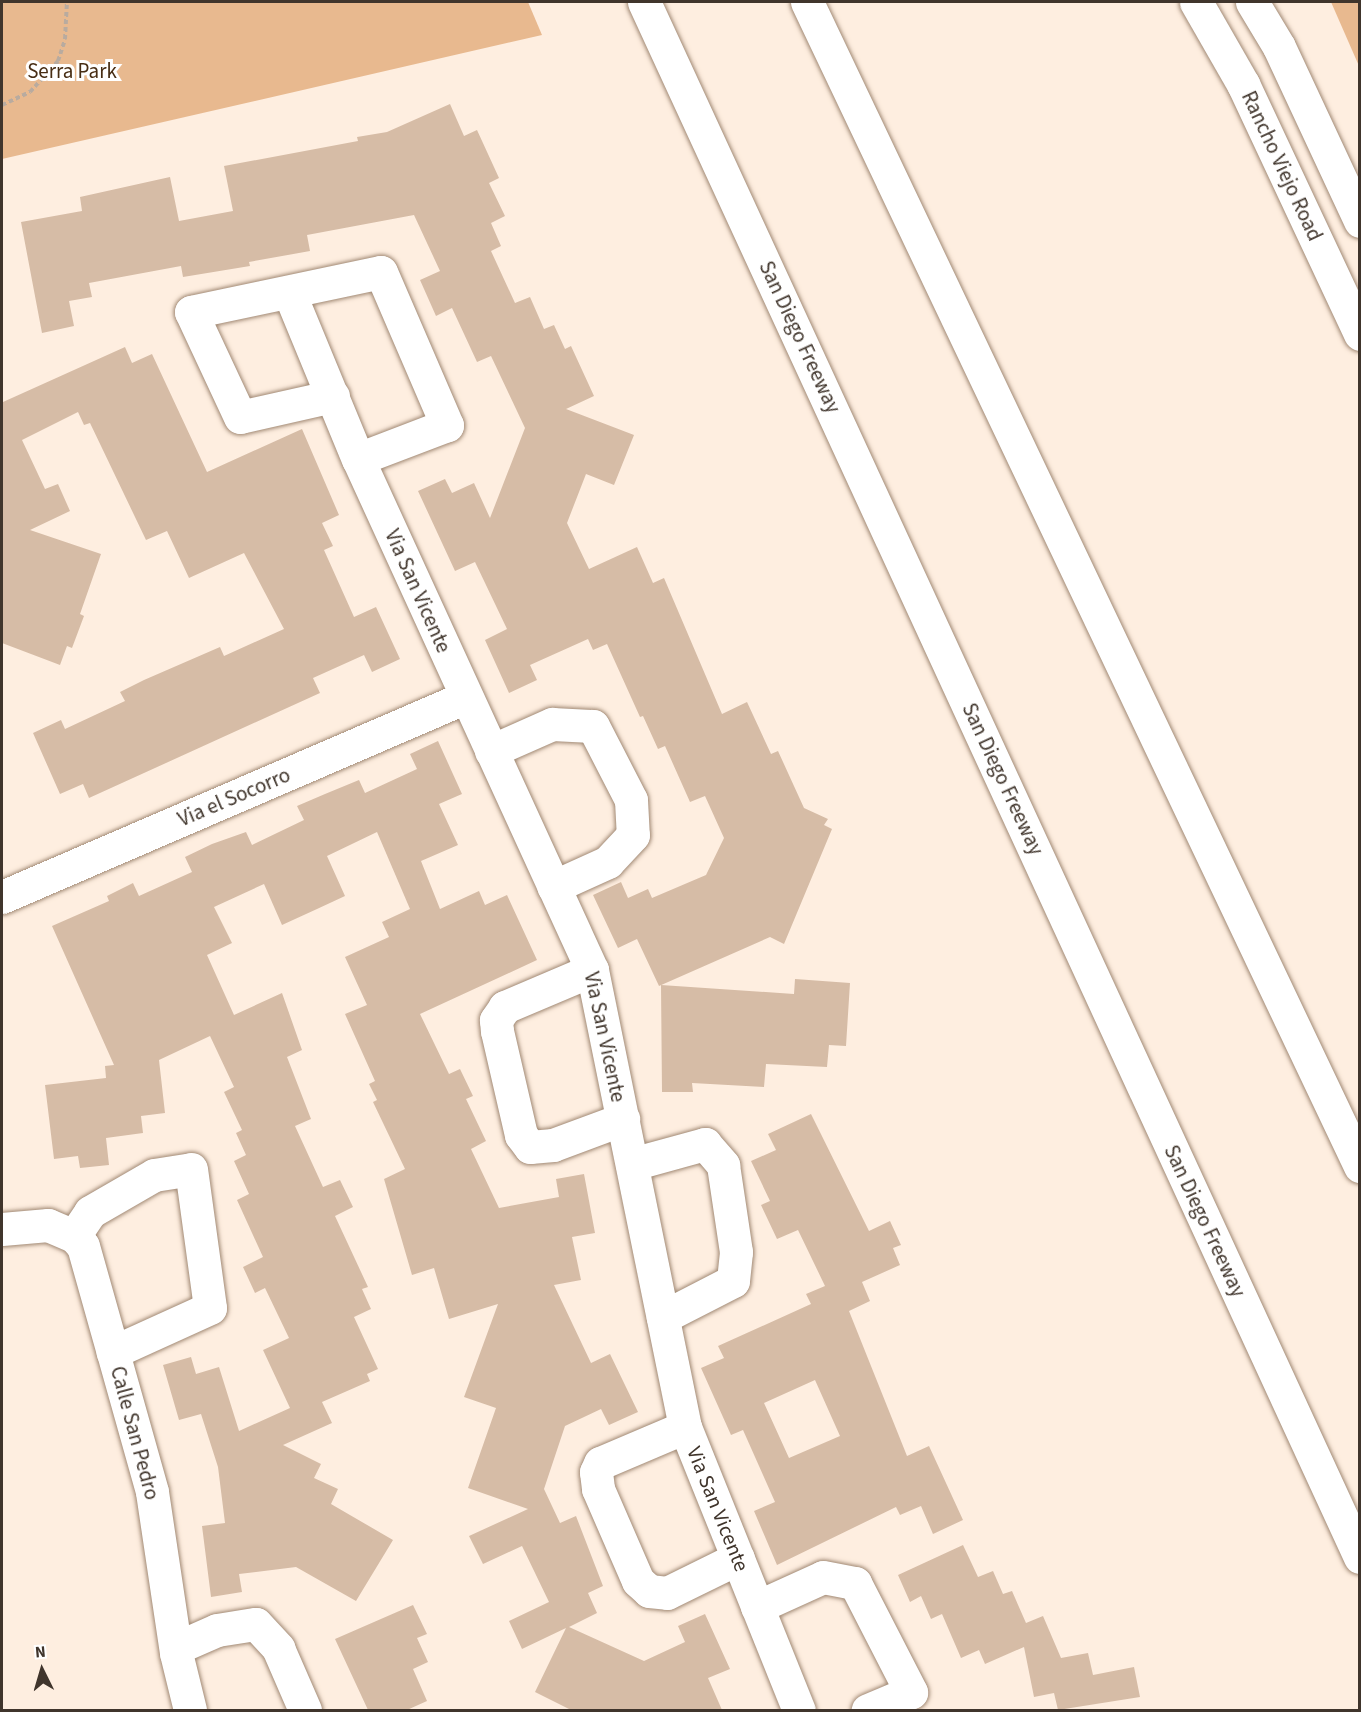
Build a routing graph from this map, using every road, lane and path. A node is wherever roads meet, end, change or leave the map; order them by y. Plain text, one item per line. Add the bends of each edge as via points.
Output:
1 (67, 2) edge
2 (644, 2) edge
3 (807, 2) edge
4 (1196, 2) edge
5 (1252, 2) edge
6 (2, 105) edge
7 (1359, 221) edge
8 (289, 292) junction
9 (1359, 334) edge
10 (333, 396) junction
11 (358, 459) junction
12 (466, 697) junction
13 (491, 751) junction
14 (553, 887) junction
15 (2, 897) edge
16 (592, 970) junction
17 (622, 1119) junction
18 (632, 1164) junction
19 (1359, 1166) edge
20 (2, 1229) edge
21 (74, 1236) junction
22 (663, 1317) junction
23 (113, 1352) junction
24 (685, 1427) junction
25 (1359, 1557) edge
26 (738, 1558) junction
27 (757, 1607) junction
28 (176, 1648) junction
29 (190, 1710) edge
30 (305, 1710) edge
31 (799, 1710) edge
32 (868, 1710) edge

1 - 6 path via 65,39 58,61 30,92
2 - 25 main road, San Diego Freeway
3 - 19 main road
4 - 9 main road, Rancho Viejo Road via 1248,94
5 - 7 main road via 1280,47
8 - 10 main road, Via San Vicente
8 - 10 main road via 192,312 240,417
8 - 11 main road via 381,272 447,425
10 - 11 main road, Via San Vicente
11 - 12 main road, Via San Vicente
12 - 13 main road, Via San Vicente
12 - 15 main road, Via el Socorro
13 - 14 main road, Via San Vicente
13 - 14 main road via 552,724 593,726 631,800 633,835 608,862
14 - 16 main road, Via San Vicente
16 - 17 main road, Via San Vicente
16 - 17 main road via 505,1007 496,1020 497,1031 520,1135 530,1146 553,1144
17 - 18 main road, Via San Vicente
18 - 22 main road, Via San Vicente
18 - 22 main road via 705,1144 723,1165 736,1252 733,1281
20 - 21 main road via 48,1225
21 - 23 main road, Calle San Pedro via 84,1246
21 - 23 main road via 90,1212 154,1175 190,1169 210,1308
22 - 24 main road, Via San Vicente
23 - 28 main road, Calle San Pedro via 152,1492
24 - 26 main road, Via San Vicente
24 - 26 main road via 600,1463 597,1489 629,1562 649,1591 667,1593
26 - 27 main road, Via San Vicente
27 - 31 main road, Via San Vicente
27 - 32 main road via 823,1577 855,1584 911,1692
28 - 29 main road, Calle San Pedro
28 - 30 main road via 217,1630 256,1624 278,1648

